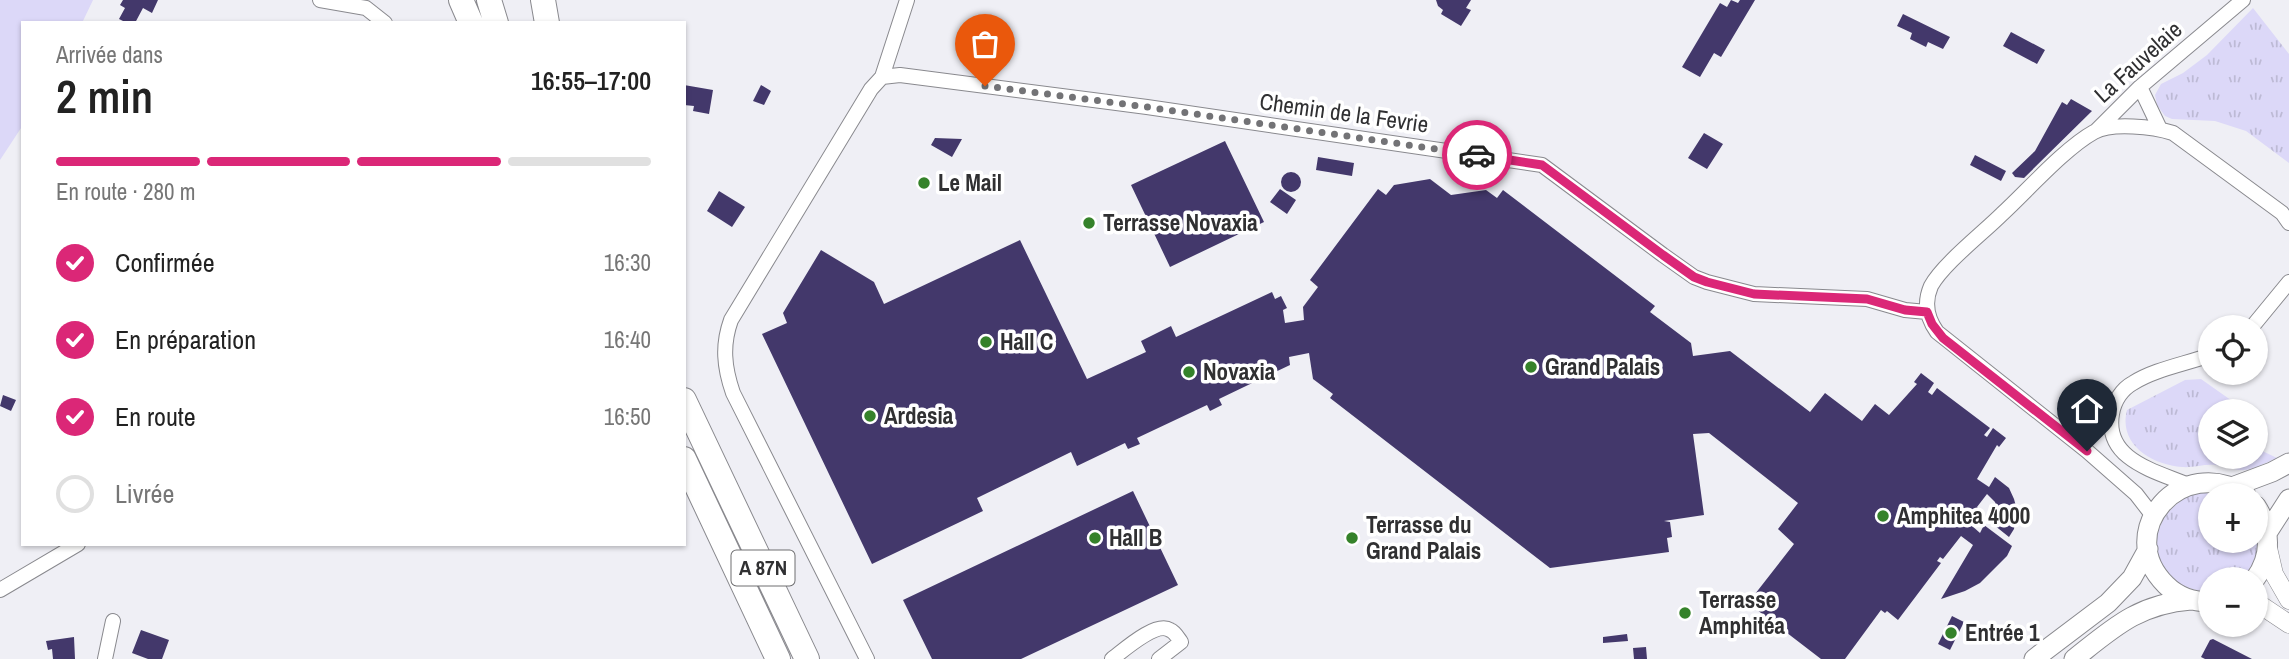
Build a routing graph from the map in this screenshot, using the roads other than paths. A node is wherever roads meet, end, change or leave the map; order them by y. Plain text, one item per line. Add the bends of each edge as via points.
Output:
1 (320, 0) edge
2 (461, 0) edge
3 (489, 0) edge
4 (543, 0) edge
5 (907, 0) edge
6 (2243, 0) edge
7 (382, 21) edge
8 (470, 21) edge
9 (495, 21) edge
10 (547, 21) edge
11 (882, 77) junction
12 (2140, 88) junction
13 (2160, 129) junction
14 (2095, 131) junction
15 (2289, 223) edge
16 (2289, 282) edge
17 (1927, 312) junction
18 (2262, 315) edge
19 (2198, 359) edge
20 (686, 404) edge
21 (686, 463) edge
22 (2289, 463) edge
23 (2253, 483) edge
24 (2198, 484) edge
25 (2188, 485) junction
26 (2289, 499) edge
27 (2153, 516) junction
28 (2268, 541) joint
29 (75, 546) edge
30 (2148, 550) junction
31 (0, 590) edge
32 (2198, 600) edge
33 (2289, 600) edge
34 (2198, 601) edge
35 (756, 610) junction
36 (2268, 610) edge
37 (113, 621) dead end
38 (2289, 625) edge
39 (105, 659) edge
40 (772, 659) edge
41 (778, 659) edge
42 (807, 659) edge
43 (867, 659) edge
44 (1112, 659) edge
45 (1159, 659) edge
46 (2034, 659) edge
47 (2074, 659) edge

1 - 7 street via 366,8
2 - 8 highway
3 - 9 highway
4 - 10 highway
5 - 11 street
6 - 12 street, La Fauvelaie
11 - 17 street, Chemin de la Fevrie via 898,75 1147,107 1542,165 1707,282 1754,294 1867,299
11 - 43 street via 731,320 724,355 733,393
12 - 13 street
12 - 14 street, La Fauvelaie
13 - 14 street
13 - 15 street via 2263,199
14 - 17 street, La Fauvelaie via 1941,274 1930,289
16 - 18 street
17 - 27 street via 1943,338 2078,444 2136,494
19 - 25 street via 2135,381 2119,396 2112,415 2113,436 2124,453 2140,465
20 - 42 highway, A 87N
21 - 35 highway, A 87N
22 - 23 main road
24 - 25 main road
25 - 27 main road via 2168,497
26 - 28 main road
27 - 30 main road
28 - 33 street via 2274,574
29 - 31 street
30 - 32 main road via 2160,579 2174,592
30 - 46 main road via 2132,578 2108,603
34 - 47 main road via 2166,602 2138,613
35 - 40 highway
35 - 41 highway, A 87N
36 - 38 street
37 - 39 street
44 - 45 street via 1157,629 1172,630 1181,642

